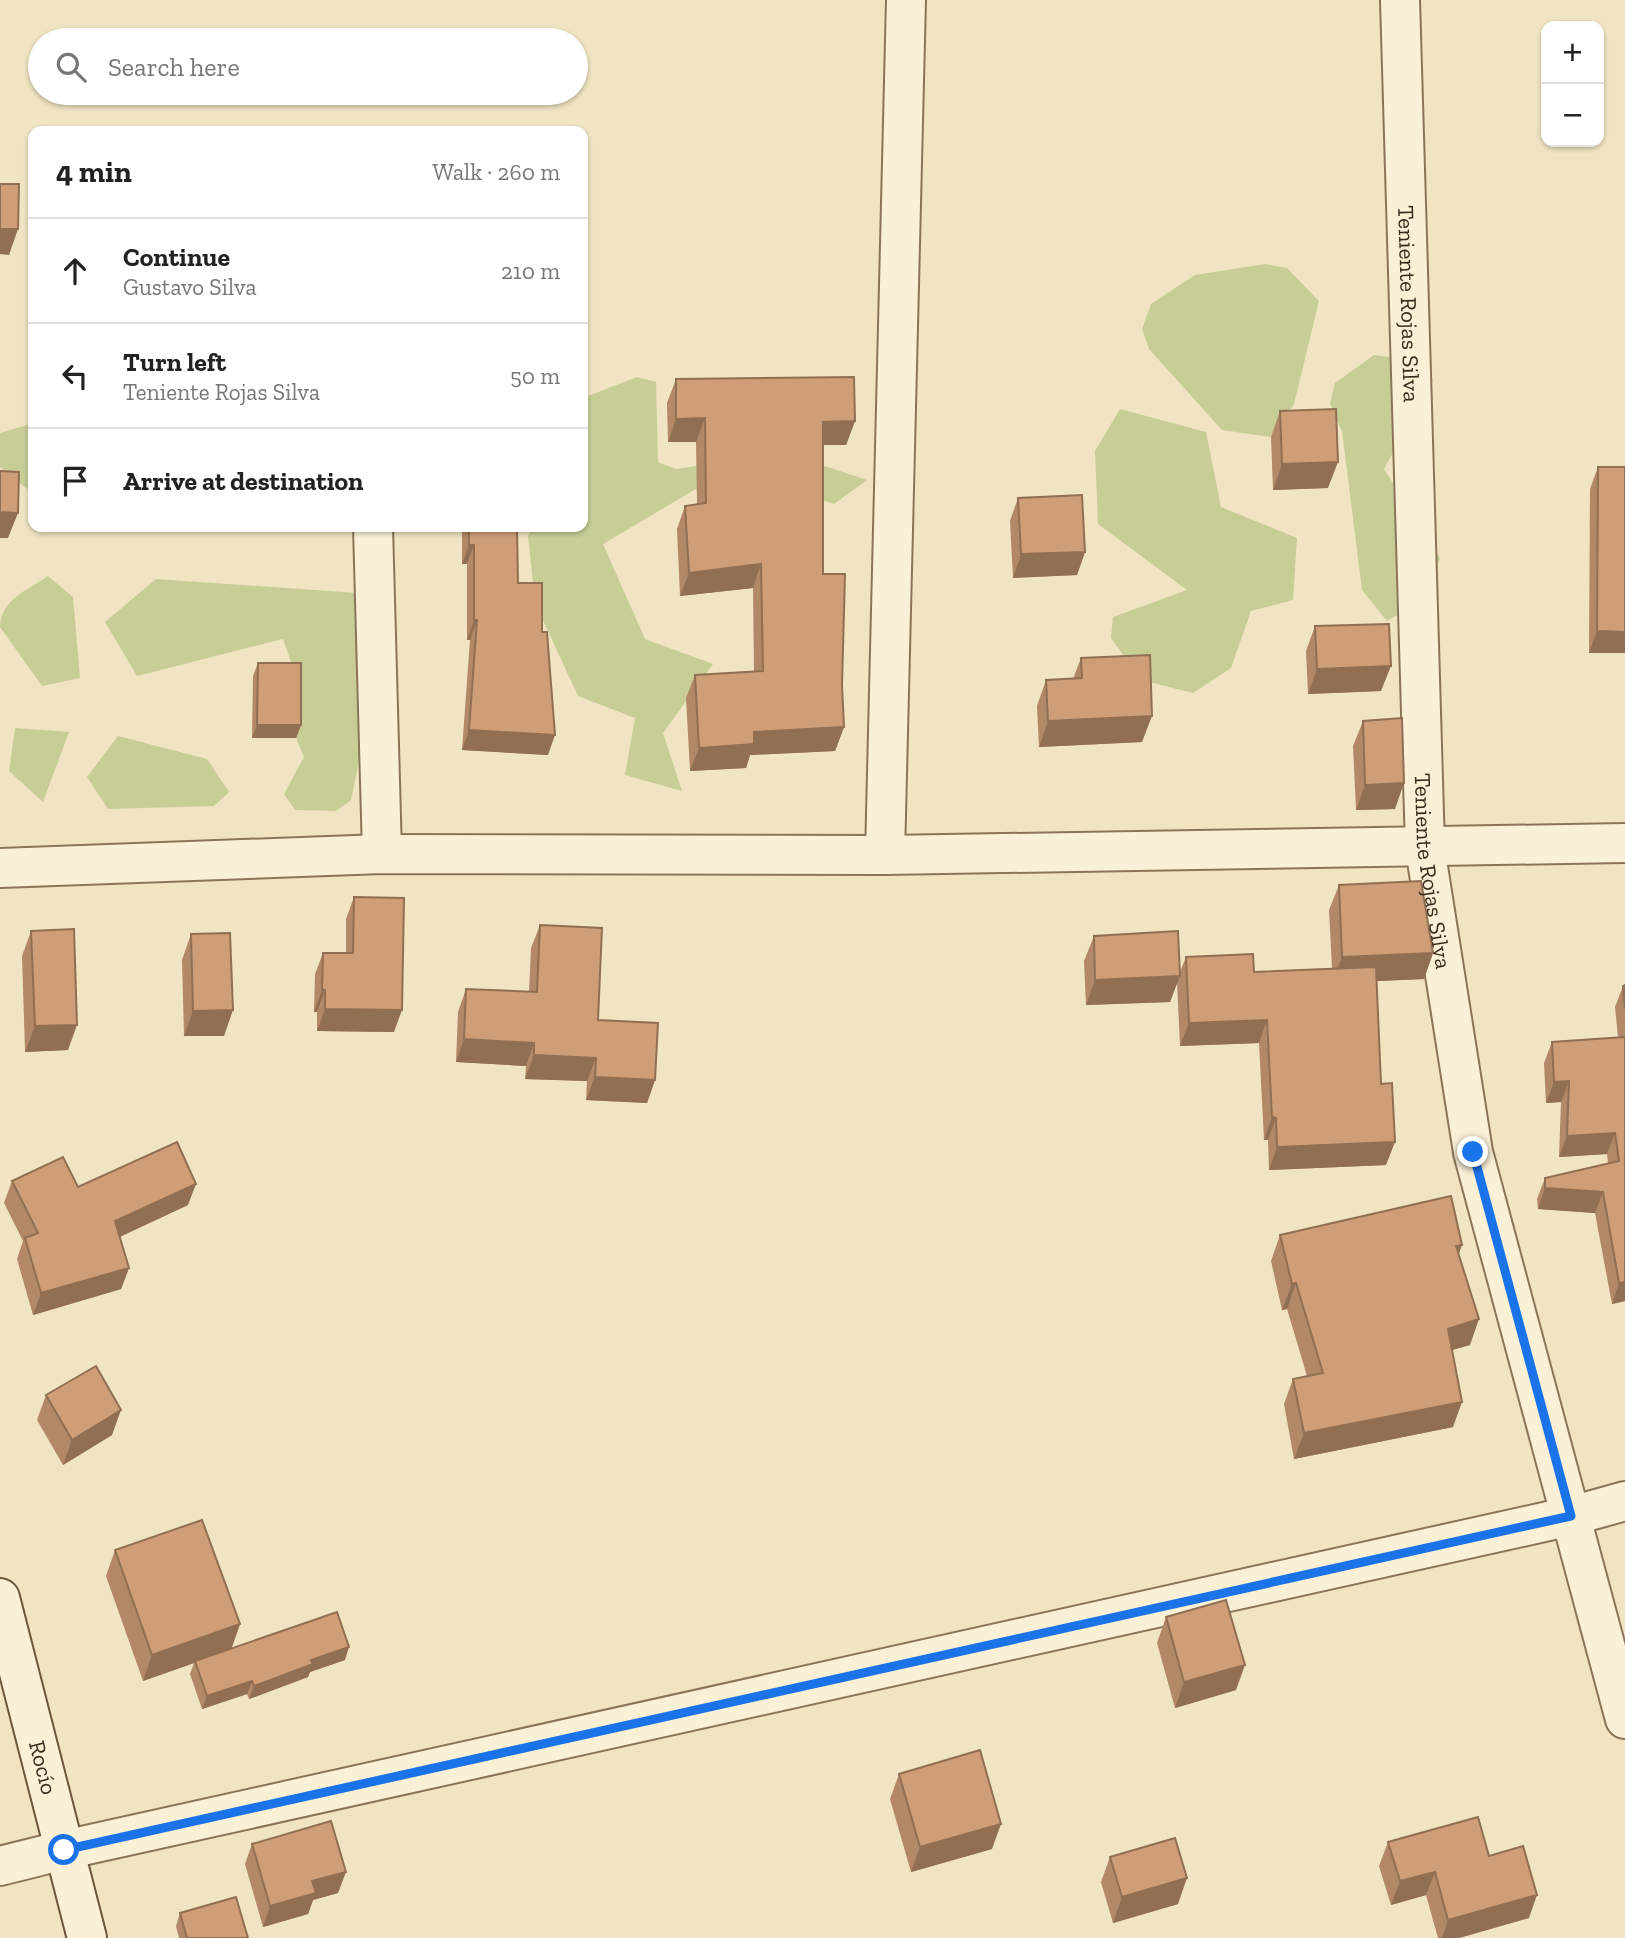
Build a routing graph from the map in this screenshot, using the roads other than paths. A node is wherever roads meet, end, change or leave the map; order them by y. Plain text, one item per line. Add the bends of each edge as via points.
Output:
1 (906, 0) edge
2 (1400, 0) edge
3 (373, 532) edge
4 (1625, 844) edge
5 (1425, 848) junction
6 (382, 854) junction
7 (884, 855) junction
8 (0, 868) edge
9 (1625, 1501) edge
10 (1571, 1516) junction
11 (0, 1598) edge
12 (1625, 1719) edge
13 (64, 1850) junction
14 (0, 1866) edge
15 (87, 1938) edge

1 - 7 street
2 - 5 street, Teniente Rojas Silva
3 - 6 street
4 - 5 street
5 - 7 street
5 - 10 street, Teniente Rojas Silva via 1473,1152
6 - 7 street
6 - 8 street
9 - 10 street
10 - 12 street, Teniente Rojas Silva
10 - 13 street
11 - 13 street, Rocío
13 - 14 street
13 - 15 street, Rocío

